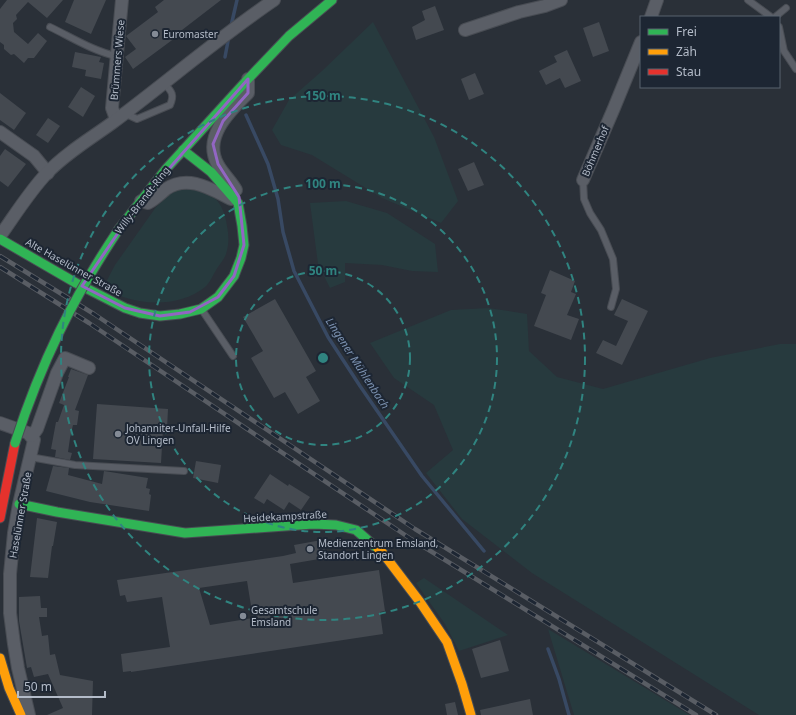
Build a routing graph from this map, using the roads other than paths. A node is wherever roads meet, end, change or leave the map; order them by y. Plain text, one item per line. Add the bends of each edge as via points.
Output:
1 (122, 0) edge
2 (274, 0) edge
3 (332, 0) edge
4 (561, 0) edge
5 (657, 0) edge
6 (748, 0) edge
7 (786, 8) dead end
8 (651, 16) edge
9 (769, 16) edge
10 (776, 16) edge
11 (50, 27) dead end
12 (465, 30) dead end
13 (780, 32) edge
14 (640, 44) edge
15 (116, 56) junction
16 (796, 69) edge
17 (248, 79) junction
18 (164, 83) junction
19 (120, 116) junction
20 (0, 132) edge
21 (183, 150) junction
22 (48, 173) junction
23 (583, 180) joint
24 (141, 201) junction
25 (238, 203) junction
26 (0, 237) edge
27 (611, 307) dead end
28 (201, 309) junction
29 (233, 356) dead end
30 (89, 368) dead end
31 (2, 424) edge
32 (32, 436) junction
33 (15, 443) junction
34 (30, 457) junction
35 (184, 471) dead end
36 (0, 480) edge
37 (19, 504) junction
38 (0, 518) edge
39 (0, 658) edge
40 (21, 715) edge
41 (29, 715) edge
42 (472, 715) edge

1 - 15 street, Brümmers Wiese
2 - 18 street via 240,23
3 - 17 street, Willy-Brandt-Ring via 288,36
4 - 12 street
5 - 8 street
6 - 9 lane
7 - 10 lane
11 - 15 lane
13 - 16 lane via 784,51
14 - 23 street, Böhmerhof
15 - 19 street, Brümmers Wiese via 112,108
17 - 21 street, Willy-Brandt-Ring
17 - 25 street via 248,92 216,132 214,144 214,156 239,197
18 - 19 street
18 - 19 lane via 171,90 173,99 170,105 137,119
19 - 22 street
20 - 22 street via 34,156
21 - 24 street, Willy-Brandt-Ring
21 - 25 street via 211,172
22 - 26 street
23 - 27 lane, Böhmerhof via 584,199 613,259 616,289
24 - 25 street via 148,203 167,188 185,182 206,186
24 - 33 street, Willy-Brandt-Ring, bridge via 119,229 61,323 31,391
25 - 28 street, Alte Haselünner Straße via 244,245 241,258 234,276 218,297
26 - 28 street, Alte Haselünner Straße via 76,283 125,308 160,316
28 - 29 lane
30 - 32 street, Haselünner Straße via 65,358
31 - 32 street
32 - 34 street, Haselünner Straße via 34,443
33 - 36 street, Willy-Brandt-Ring
33 - 38 street, Willy-Brandt-Ring
34 - 35 lane via 75,465
34 - 37 street, Haselünner Straße
37 - 41 street, Haselünner Straße via 10,574 10,613 18,668
37 - 42 street, Heidekampstraße via 185,533 314,524 336,525 356,530 382,552 447,642
39 - 40 street

